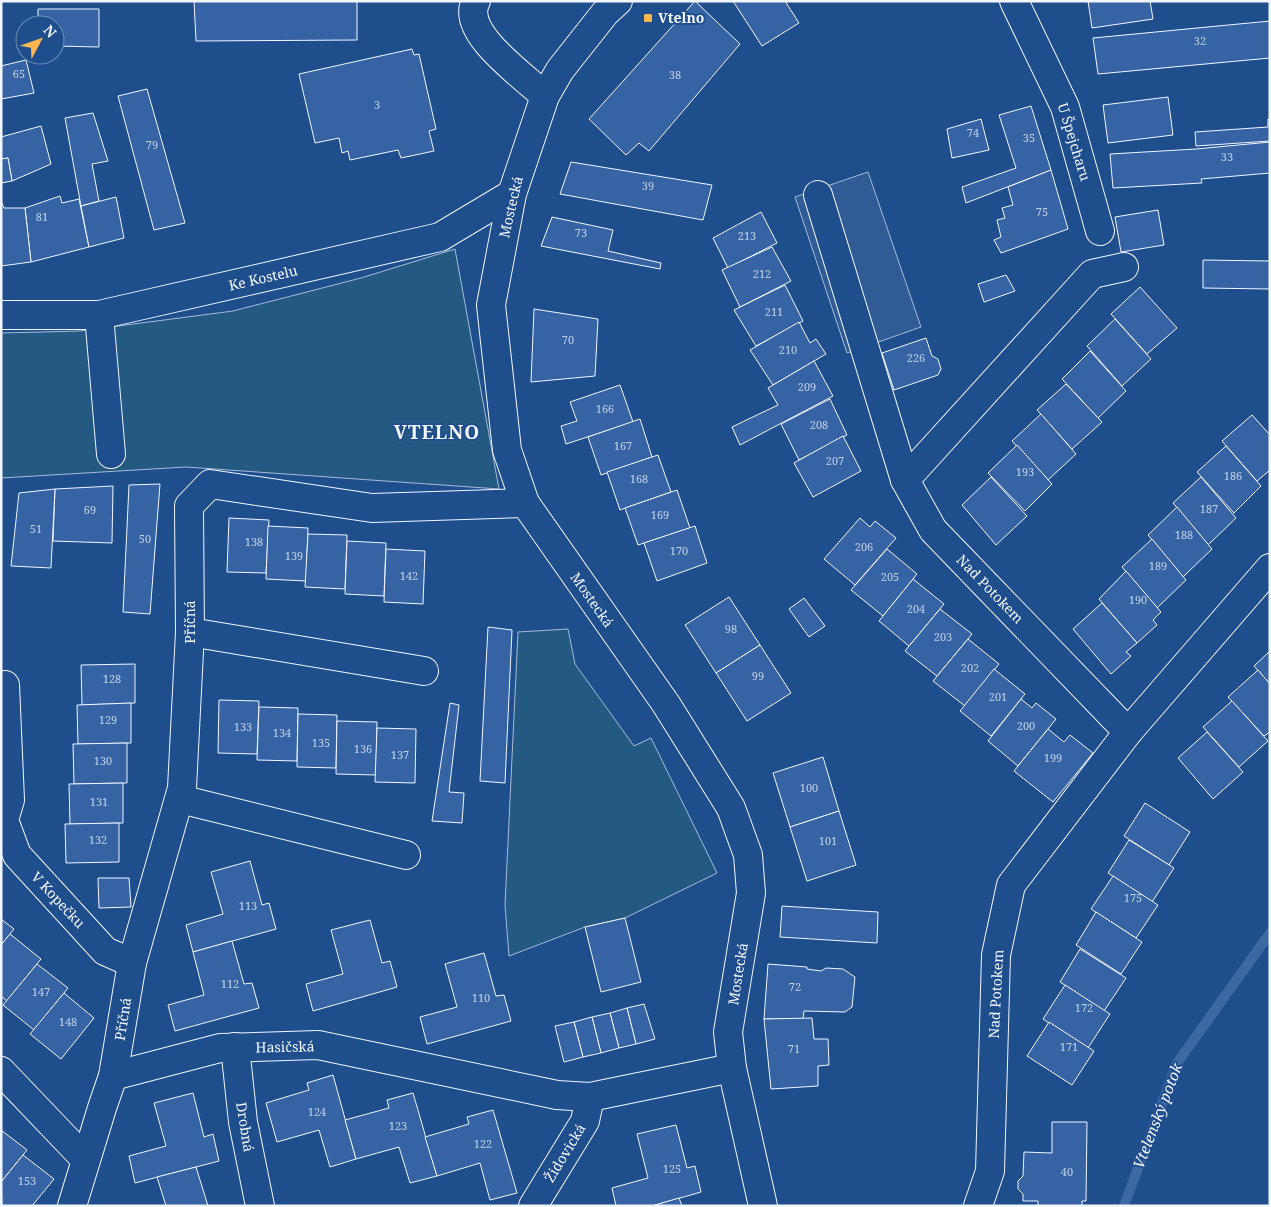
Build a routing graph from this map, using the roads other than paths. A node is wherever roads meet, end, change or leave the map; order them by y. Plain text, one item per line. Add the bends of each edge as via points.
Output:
1 (476, 1) edge
2 (618, 1) edge
3 (1014, 1) edge
4 (545, 96) junction
5 (512, 194) junction
6 (818, 194) dead end
7 (1100, 231) dead end
8 (1124, 267) dead end
9 (1, 315) edge
10 (99, 315) junction
11 (111, 454) dead end
12 (905, 480) junction
13 (525, 503) junction
14 (1270, 568) edge
15 (190, 632) junction
16 (424, 671) dead end
17 (5, 685) dead end
18 (1128, 732) junction
19 (180, 799) junction
20 (3, 820) edge
21 (406, 855) dead end
22 (132, 963) junction
23 (235, 1048) junction
24 (732, 1068) junction
25 (1, 1071) edge
26 (113, 1076) junction
27 (590, 1097) junction
28 (86, 1160) junction
29 (72, 1206) edge
30 (260, 1206) edge
31 (533, 1206) edge
32 (763, 1206) edge
33 (978, 1206) edge

1 - 4 street via 472,8 475,23 487,44
2 - 4 street, Mostecká via 560,70
3 - 7 street, U Špejcharu via 1065,107
4 - 5 street, Mostecká
5 - 10 street, Ke Kostelu via 440,237
5 - 13 street, Mostecká via 491,305 507,450
6 - 12 street, Nad Potokem
8 - 12 street via 1092,274
9 - 10 street, Ke Kostelu
10 - 11 street
12 - 18 street, Nad Potokem via 933,530
13 - 15 street, Příčná via 372,508 210,484 189,506
13 - 24 street, Mostecká via 666,704 731,808 740,831 748,855 751,893 728,1032
14 - 18 street, Nad Potokem
15 - 16 street
15 - 19 street, Příčná
17 - 20 street, V Kopečku via 10,800
18 - 33 street, Nad Potokem via 1011,885 996,955 990,1171
19 - 21 street
19 - 22 street, Příčná
20 - 22 street, V Kopečku via 17,855 105,951
22 - 26 street, Příčná
23 - 26 street, Hasičská via 220,1048
23 - 27 street, Hasičská via 318,1046 558,1095
23 - 30 street, Drobná via 243,1122
24 - 27 street, Hasičská
24 - 32 street, Mostecká
25 - 28 street
26 - 28 street
27 - 31 street, Židovická via 585,1121
28 - 29 street

